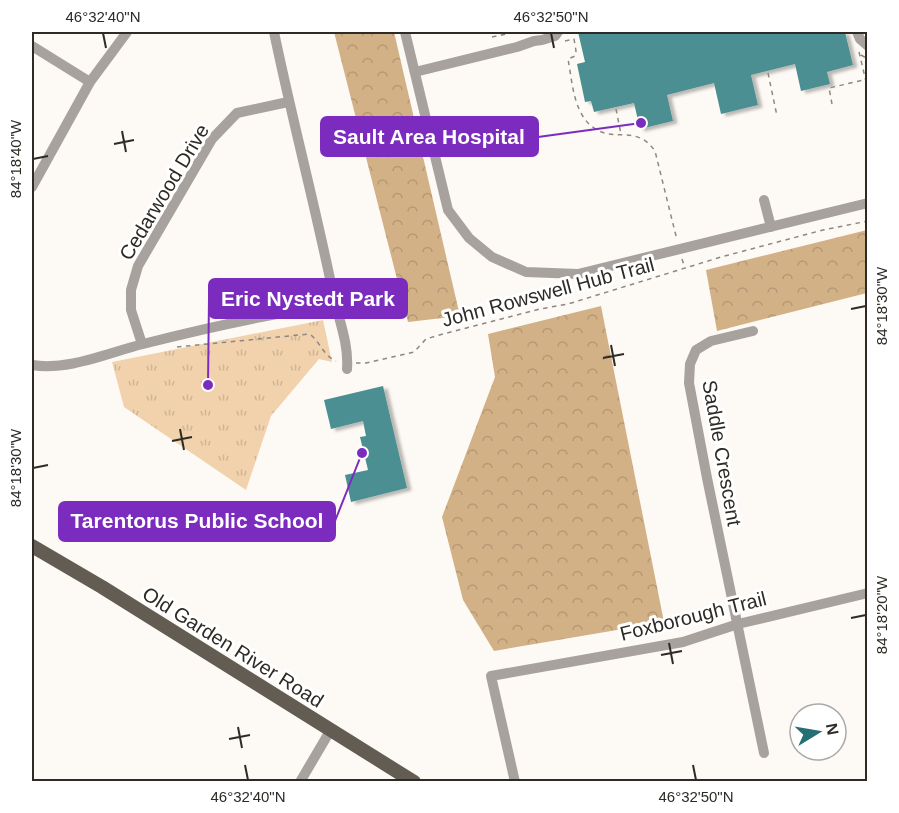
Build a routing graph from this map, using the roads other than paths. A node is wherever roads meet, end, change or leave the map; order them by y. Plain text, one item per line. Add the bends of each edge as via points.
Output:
1 (127, 32) edge
2 (274, 32) edge
3 (405, 32) edge
4 (556, 34) edge
5 (535, 36) edge
6 (32, 46) edge
7 (415, 72) junction
8 (90, 82) junction
9 (288, 102) junction
10 (32, 187) edge
11 (764, 200) dead end
12 (867, 203) edge
13 (771, 227) junction
14 (335, 304) junction
15 (753, 331) dead end
16 (142, 344) junction
17 (32, 365) edge
18 (347, 366) road end
19 (32, 546) edge
20 (867, 593) edge
21 (738, 624) junction
22 (330, 731) junction
23 (764, 753) dead end
24 (300, 782) edge
25 (414, 782) edge
26 (515, 782) edge

1 - 8 street
2 - 9 street
3 - 7 street
4 - 5 street
5 - 7 street via 516,47
6 - 8 street
7 - 13 street via 448,210 469,238 492,257 526,272 578,274
8 - 10 street
9 - 14 street
9 - 16 street, Cedarwood Drive via 237,113 212,139 138,266 131,290 131,310
11 - 13 street
12 - 13 street
14 - 16 street
14 - 18 street via 348,353
15 - 21 street, Saddle Crescent via 711,341 696,350 689,383
16 - 17 street via 90,360 44,367
19 - 22 main road, Old Garden River Road
20 - 21 street, Foxborough Trail
21 - 23 street
21 - 26 street, Foxborough Trail via 683,642 491,676
22 - 24 street
22 - 25 main road, Old Garden River Road

